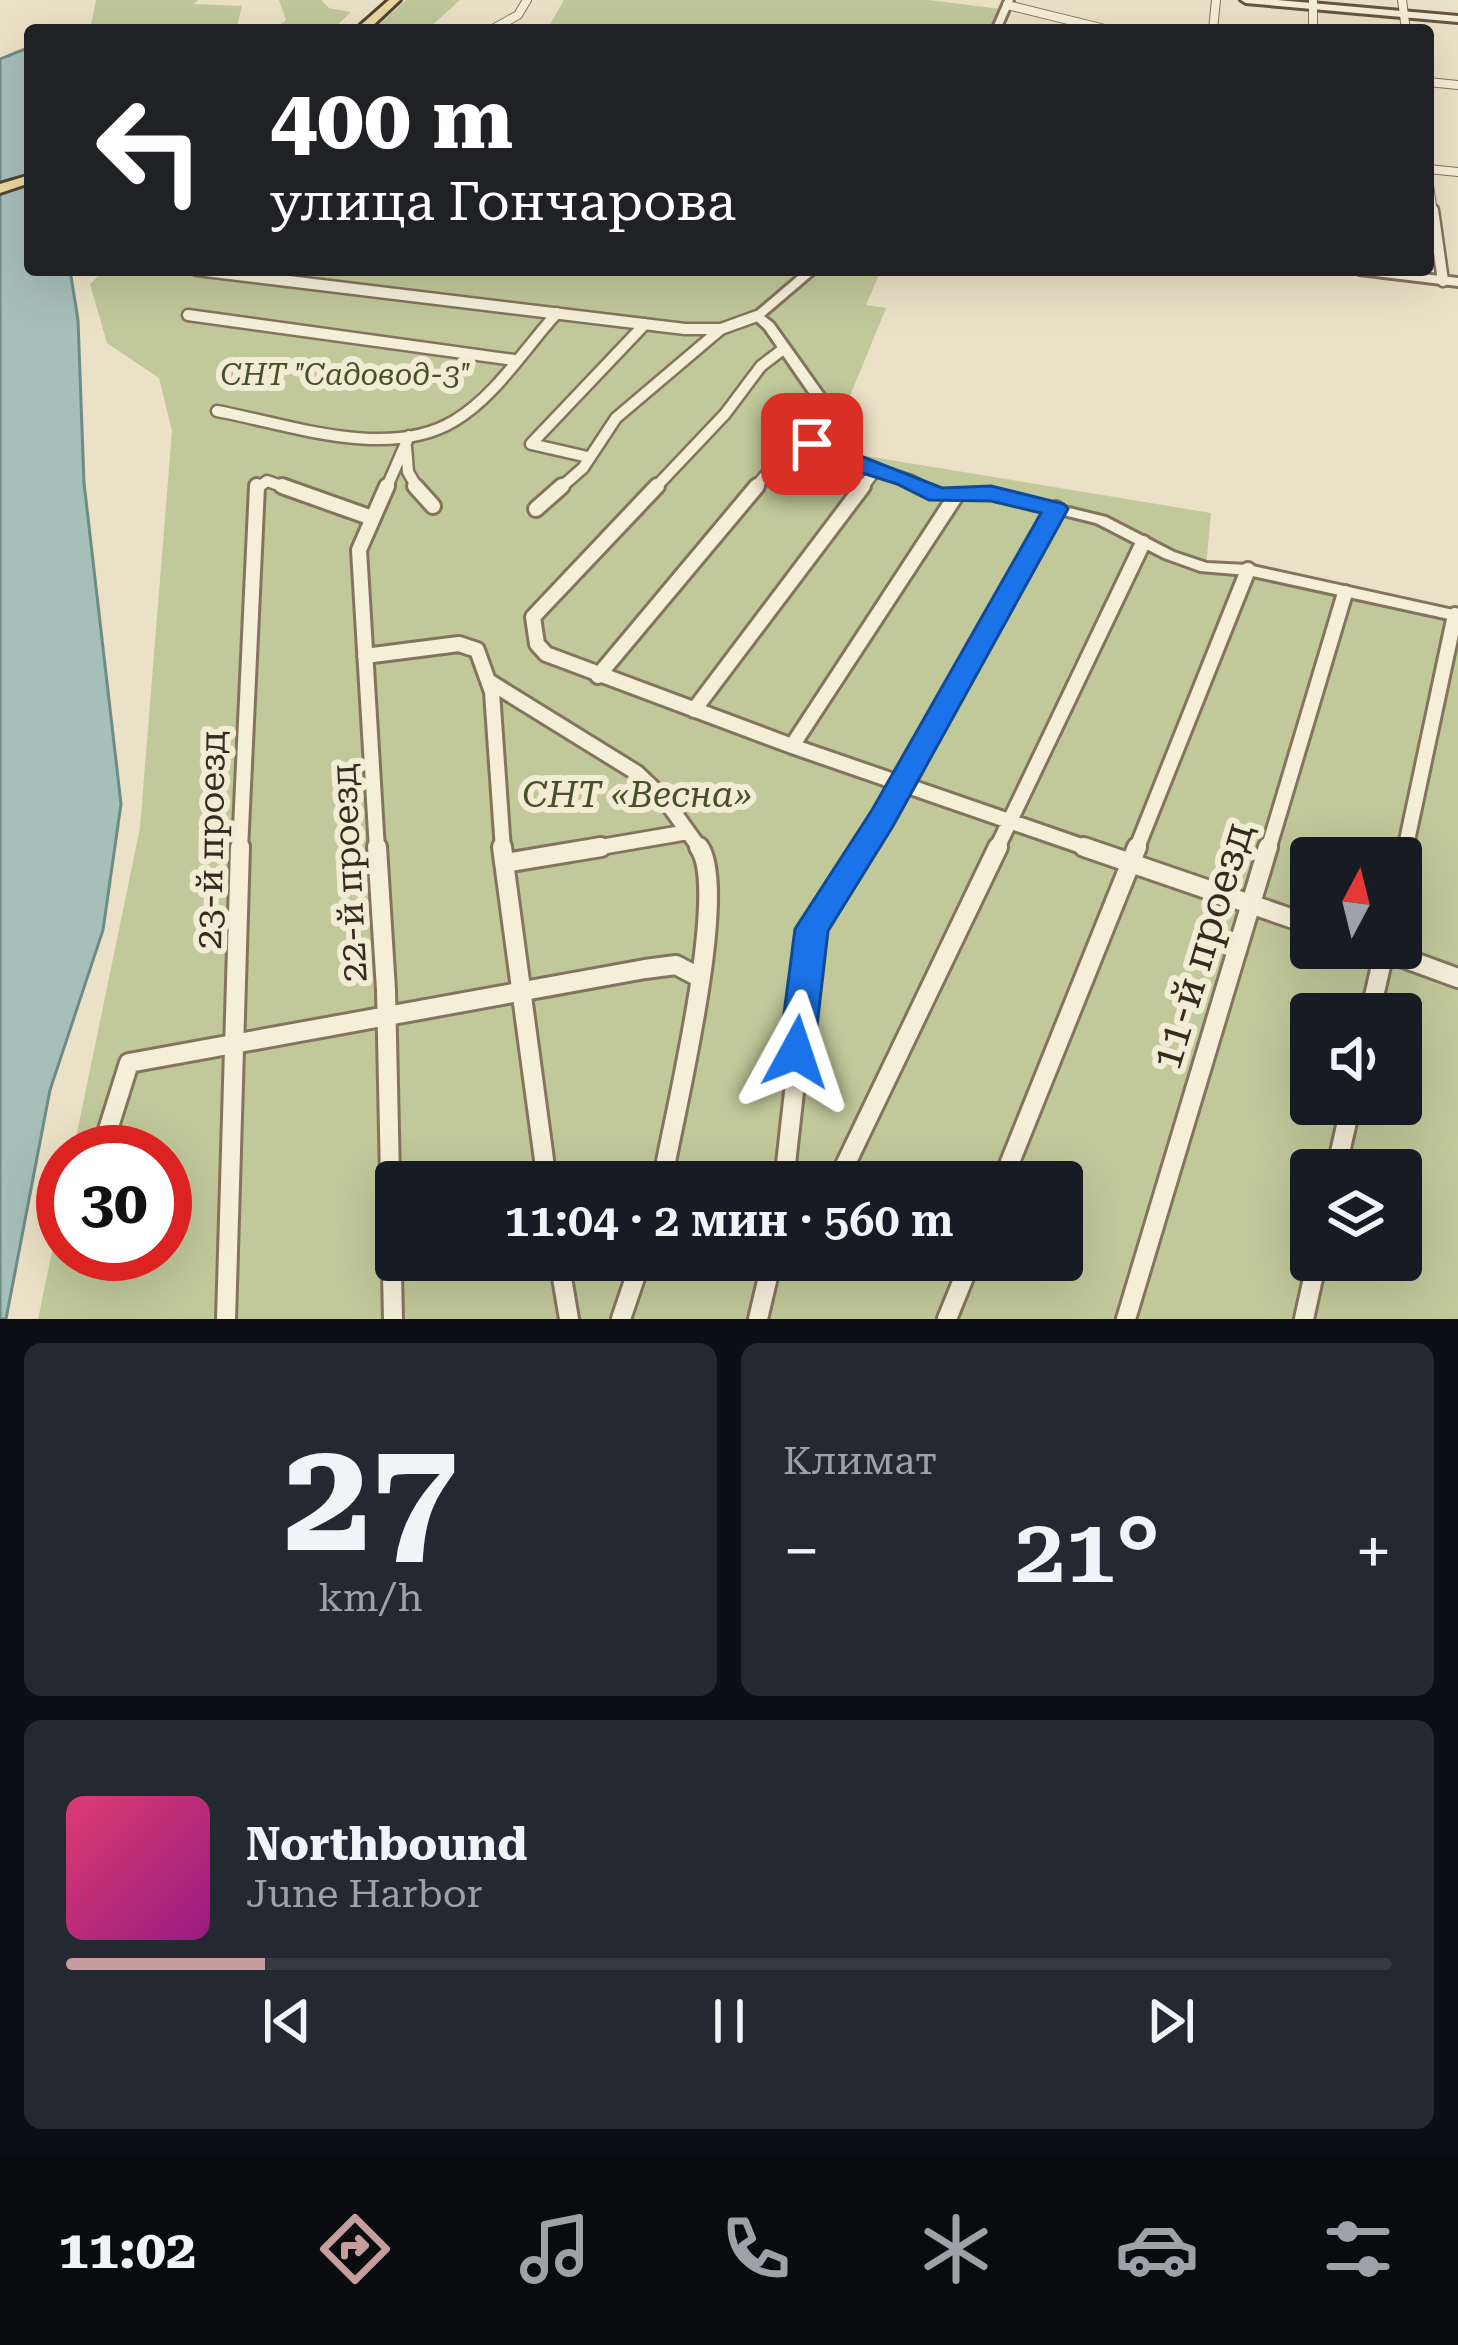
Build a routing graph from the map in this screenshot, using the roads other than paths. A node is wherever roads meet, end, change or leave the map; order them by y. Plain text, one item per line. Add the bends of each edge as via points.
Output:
1 (395, 0) edge
2 (526, 0) edge
3 (1246, 0) edge
4 (1402, 0) edge
5 (1008, 2) edge
6 (1313, 3) edge
7 (1403, 14) junction
8 (1458, 19) edge
9 (368, 24) edge
10 (502, 24) edge
11 (1087, 24) edge
12 (1405, 24) edge
13 (1434, 216) edge
14 (247, 276) edge
15 (805, 276) edge
16 (1409, 276) edge
17 (1443, 280) junction
18 (1458, 282) edge
19 (557, 313) junction
20 (188, 315) dead end
21 (757, 316) junction
22 (645, 324) junction
23 (721, 329) junction
24 (782, 350) junction
25 (514, 360) junction
26 (217, 411) dead end
27 (811, 435) junction
28 (409, 436) junction
29 (588, 457) junction
30 (875, 472) junction
31 (956, 497) junction
32 (433, 506) dead end
33 (536, 509) dead end
34 (1055, 509) junction
35 (372, 518) junction
36 (1143, 542) junction
37 (1248, 570) junction
38 (1345, 593) junction
39 (1457, 616) edge
40 (365, 656) junction
41 (598, 676) junction
42 (488, 680) junction
43 (694, 710) junction
44 (792, 746) junction
45 (903, 781) junction
46 (1012, 821) junction
47 (688, 832) junction
48 (1408, 837) edge
49 (1131, 862) junction
50 (506, 863) junction
51 (1252, 904) junction
52 (1290, 918) edge
53 (1422, 964) edge
54 (695, 974) junction
55 (1458, 978) edge
56 (523, 992) junction
57 (387, 1019) junction
58 (237, 1045) junction
59 (109, 1125) edge
60 (545, 1161) edge
61 (665, 1161) edge
62 (786, 1161) edge
63 (847, 1161) edge
64 (1010, 1161) edge
65 (562, 1281) edge
66 (633, 1281) edge
67 (767, 1281) edge
68 (962, 1281) edge
69 (1312, 1281) edge
70 (226, 1319) edge
71 (393, 1319) edge
72 (568, 1319) edge
73 (621, 1319) edge
74 (758, 1319) edge
75 (947, 1319) edge
76 (1126, 1319) edge
77 (1304, 1319) edge

1 - 9 main road
2 - 10 street
3 - 6 main road
4 - 7 street
5 - 11 street
6 - 7 main road
7 - 8 main road
7 - 12 street
13 - 17 street
14 - 19 street
15 - 21 street
16 - 17 street
17 - 18 street
19 - 22 street
19 - 25 street
20 - 25 street
21 - 23 street
21 - 24 street
22 - 23 street
22 - 29 street via 531,444
23 - 29 street via 616,418
24 - 27 street via 823,403
24 - 41 street via 533,616 546,654
25 - 28 street via 453,422
26 - 28 street
27 - 30 street via 826,454
27 - 41 street via 796,440
28 - 32 street via 410,482
28 - 35 street, 22-й проезд
29 - 33 street
30 - 31 street
30 - 43 street
31 - 34 street via 991,494
31 - 44 street
34 - 36 street
34 - 45 street
35 - 40 street, 22-й проезд via 358,550
35 - 58 street, 23-й проезд via 267,481 256,487
36 - 37 street via 1205,568
36 - 46 street
37 - 38 street
37 - 49 street
38 - 39 street
38 - 51 street, 11-й проезд
39 - 48 street
40 - 42 street via 459,644 477,650
40 - 57 street, 22-й проезд
41 - 43 street
42 - 47 street via 638,773
42 - 50 street
43 - 44 street
44 - 45 street
45 - 46 street
45 - 62 street via 812,929
46 - 49 street
46 - 63 street
47 - 50 street
47 - 54 street via 708,860 712,885
49 - 51 street
49 - 64 street
50 - 56 street
51 - 52 street
51 - 76 street, 11-й проезд
53 - 55 street
54 - 56 street via 676,964
54 - 61 street
56 - 57 street
56 - 60 street
57 - 58 street
57 - 71 street, 22-й проезд
58 - 59 street via 129,1063
58 - 70 street, 23-й проезд
65 - 72 street
66 - 73 street
67 - 74 street
68 - 75 street
69 - 77 street

